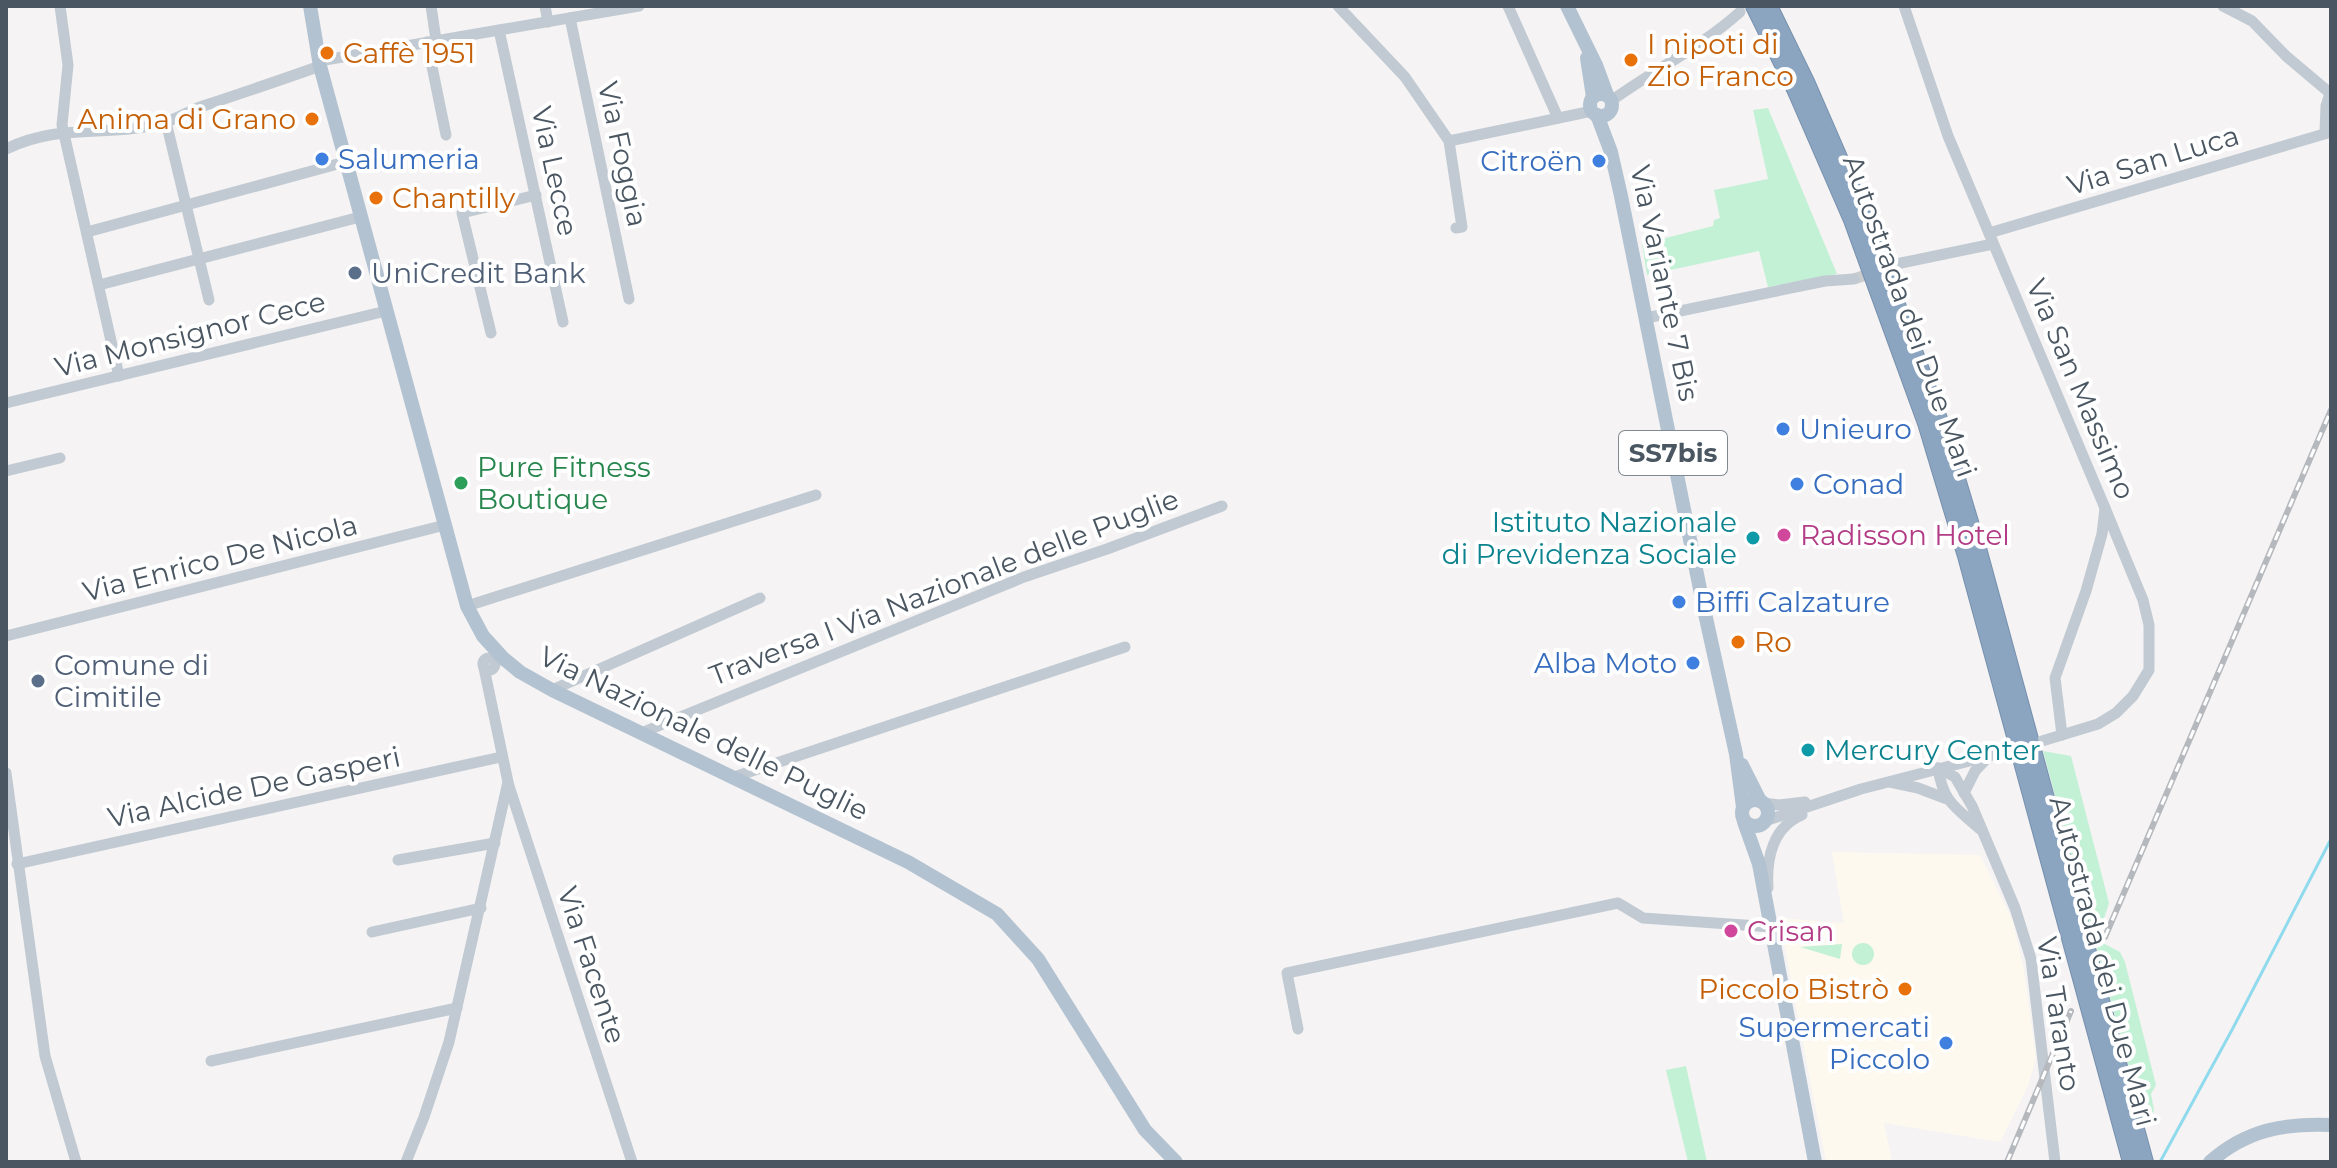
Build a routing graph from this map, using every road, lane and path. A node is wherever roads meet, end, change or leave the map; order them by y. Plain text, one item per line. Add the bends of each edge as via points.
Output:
1 (60, 6) edge
2 (310, 6) edge
3 (431, 6) edge
4 (545, 6) edge
5 (639, 6) edge
6 (1338, 6) edge
7 (1508, 6) edge
8 (1567, 6) edge
9 (1769, 6) edge
10 (1904, 6) edge
11 (2223, 6) edge
12 (1747, 9) edge
13 (570, 18) junction
14 (548, 22) junction
15 (499, 30) junction
16 (432, 41) junction
17 (319, 64) junction
18 (2330, 94) edge
19 (1602, 105) junction
20 (1558, 118) junction
21 (166, 122) junction
22 (64, 131) junction
23 (2328, 132) edge
24 (446, 135) dead end
25 (1449, 141) junction
26 (6, 149) edge
27 (345, 162) junction
28 (536, 195) junction
29 (185, 205) junction
30 (360, 217) junction
31 (1456, 228) dead end
32 (87, 232) junction
33 (1991, 238) junction
34 (198, 259) junction
35 (1901, 263) tunnel mouth
36 (1854, 279) tunnel mouth
37 (99, 285) junction
38 (629, 299) dead end
39 (209, 300) dead end
40 (386, 311) junction
41 (1646, 318) junction
42 (563, 322) dead end
43 (491, 333) dead end
44 (119, 376) junction
45 (6, 403) edge
46 (60, 458) dead end
47 (6, 471) edge
48 (816, 495) dead end
49 (1222, 506) dead end
50 (2105, 508) junction
51 (445, 525) junction
52 (760, 598) dead end
53 (467, 606) junction
54 (6, 636) edge
55 (483, 636) junction
56 (1125, 647) dead end
57 (487, 665) junction
58 (514, 667) junction
59 (552, 690) junction
60 (641, 733) junction
61 (2062, 735) junction
62 (2042, 741) dead end
63 (2008, 751) dead end
64 (1736, 754) junction
65 (1990, 755) junction
66 (501, 757) junction
67 (1938, 768) junction
68 (6, 773) edge
69 (734, 777) junction
70 (1889, 781) junction
71 (508, 782) junction
72 (1964, 793) junction
73 (1837, 797) junction
74 (1947, 799) junction
75 (1762, 802) junction
76 (1744, 814) junction
77 (1765, 822) junction
78 (1983, 832) junction
79 (495, 843) junction
80 (398, 860) dead end
81 (17, 864) junction
82 (1759, 864) junction
83 (481, 908) junction
84 (1768, 908) junction
85 (1772, 927) junction
86 (372, 932) dead end
87 (457, 1008) junction
88 (1298, 1029) dead end
89 (211, 1061) dead end
90 (2128, 1125) junction
91 (2331, 1125) edge
92 (76, 1162) edge
93 (406, 1162) edge
94 (632, 1162) edge
95 (1176, 1162) edge
96 (1815, 1162) edge
97 (2055, 1162) edge
98 (2131, 1162) edge
99 (2145, 1162) edge
100 (2210, 1162) edge

1 - 22 street via 68,65
2 - 17 main road, Via Nazionale delle Puglie
3 - 16 street
4 - 14 street
5 - 13 street
6 - 25 street via 1405,77
7 - 20 street
8 - 19 main road, Via Variante 7 Bis / SS7bis via 1584,38
9 - 90 highway, Autostrada dei Due Mari via 1864,215 1939,419 1979,552
10 - 33 street, Via San Massimo via 1948,136
11 - 18 street via 2252,21
12 - 19 street via 1695,49
12 - 90 highway, Autostrada dei Due Mari via 1795,89 1852,220 1926,423
13 - 14 street
13 - 38 street, Via Foggia
14 - 15 street
15 - 16 street
15 - 28 street, Via Lecce
16 - 17 street
16 - 24 street
17 - 21 street
17 - 27 main road, Via Nazionale delle Puglie
18 - 23 street
19 - 20 street
19 - 41 main road, Via Variante 7 Bis / SS7bis
20 - 25 street
21 - 22 street via 128,130
21 - 29 street
22 - 26 street
22 - 32 street
23 - 33 street, Via San Luca
25 - 31 street via 1462,227
27 - 29 street
27 - 30 main road, Via Nazionale delle Puglie
28 - 42 street, Via Lecce
28 - 43 street via 462,213
29 - 32 street
29 - 34 street
30 - 34 street
30 - 40 main road, Via Nazionale delle Puglie
32 - 37 street
33 - 35 street, Via San Luca
33 - 50 street, Via San Massimo
34 - 37 street
34 - 39 street
36 - 41 street
37 - 44 street
40 - 44 street, Via Monsignor Cece
40 - 51 main road, Via Nazionale delle Puglie
41 - 64 main road, Via Variante 7 Bis / SS7bis
44 - 45 street, Via Monsignor Cece
46 - 47 street
48 - 53 street
49 - 60 street, Traversa I Via Nazionale delle Puglie via 1010,582
50 - 61 street via 2086,591 2055,678
50 - 61 street, Via San Massimo via 2143,600 2149,670 2116,713
51 - 53 main road, Via Nazionale delle Puglie
51 - 54 street, Via Enrico De Nicola
52 - 59 street
53 - 55 main road, Via Nazionale delle Puglie
55 - 57 street, Via Facente
55 - 58 main road, Via Nazionale delle Puglie
56 - 69 street
57 - 58 street
57 - 66 street, Via Facente
58 - 59 main road, Via Nazionale delle Puglie
59 - 60 main road, Via Nazionale delle Puglie
60 - 69 main road, Via Nazionale delle Puglie
61 - 62 street, Via San Massimo
63 - 65 street
64 - 75 main road, Via Variante 7 Bis / SS7bis
64 - 76 main road, Via Variante 7 Bis / SS7bis
65 - 67 street
65 - 72 street
66 - 71 street, Via Facente
66 - 81 street, Via Alcide De Gasperi
67 - 70 street
67 - 72 street, Via Taranto via 1955,777
67 - 74 street
68 - 81 street
69 - 95 main road, Via Nazionale delle Puglie via 908,862 997,914 1038,959 1145,1130
70 - 73 street
70 - 74 street, Via Taranto
71 - 79 street
71 - 94 street, Via Facente
72 - 78 street, Via Taranto
73 - 75 street via 1779,805
73 - 77 street
73 - 84 street via 1794,818 1777,836 1769,862
74 - 78 street, Via Taranto
75 - 76 main road via 1752,800
75 - 77 main road, SS7bis via 1768,813
76 - 77 main road via 1752,826
76 - 82 main road, Via Variante 7 Bis / SS7bis
77 - 82 main road, Via Variante 7 Bis / SS7bis
78 - 97 street, Via Taranto via 2031,959
79 - 80 street
79 - 83 street
81 - 92 street via 45,1056
82 - 84 main road, Via Variante 7 Bis / SS7bis
83 - 86 street
83 - 87 street
84 - 85 main road, Via Variante 7 Bis / SS7bis
85 - 88 street via 1643,918 1618,903 1287,973
85 - 96 main road, Via Variante 7 Bis / SS7bis
87 - 89 street
87 - 93 street
90 - 98 highway, Autostrada dei Due Mari
90 - 99 highway, Autostrada dei Due Mari
91 - 100 main road via 2269,1128 2244,1137

